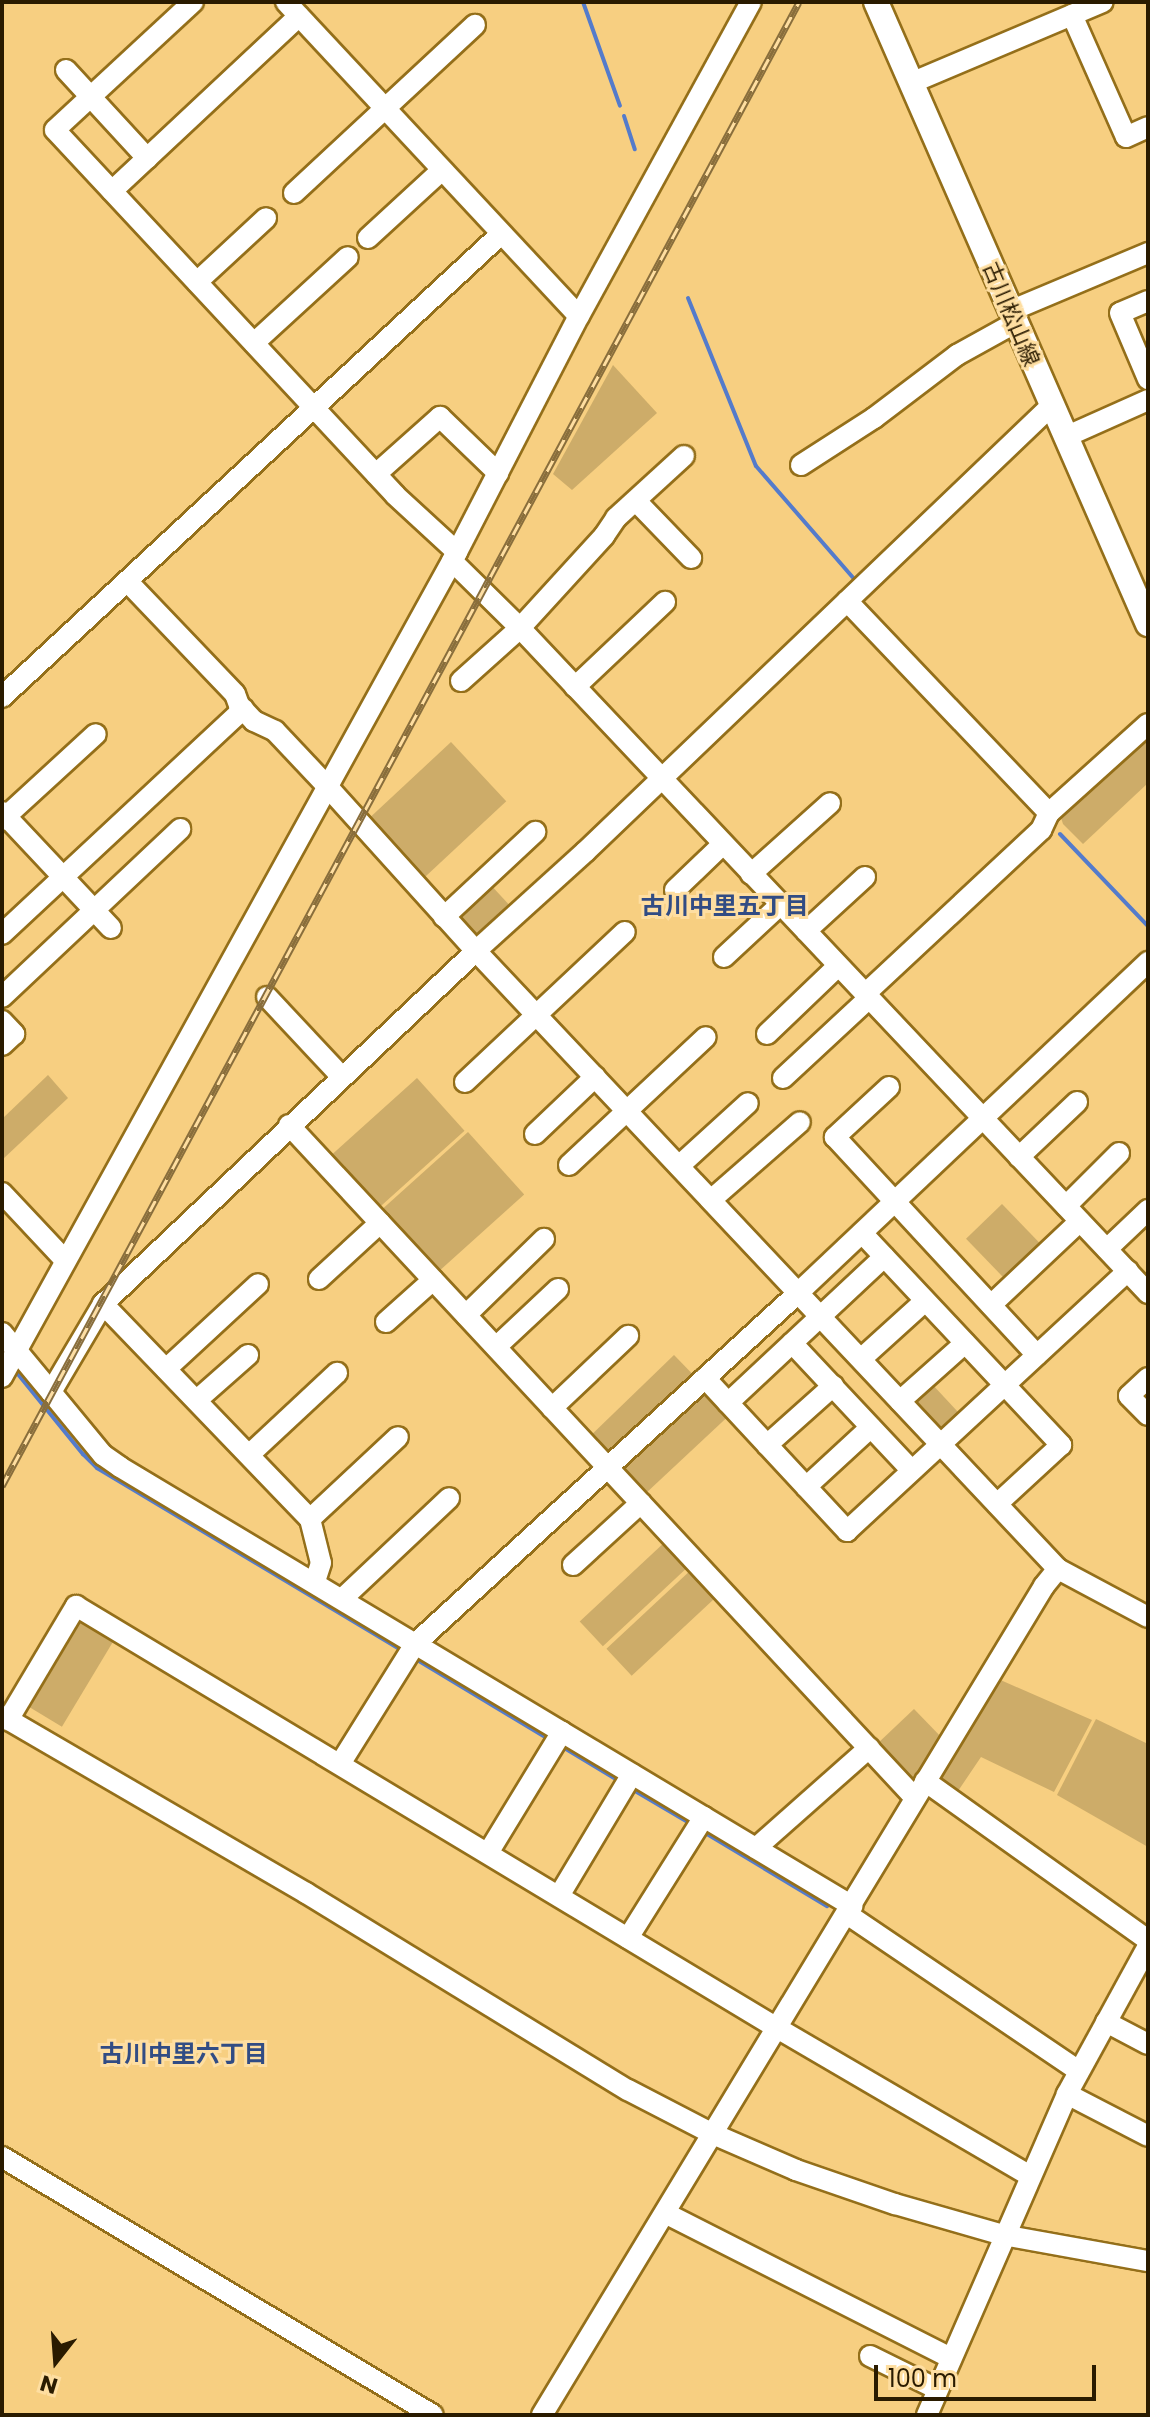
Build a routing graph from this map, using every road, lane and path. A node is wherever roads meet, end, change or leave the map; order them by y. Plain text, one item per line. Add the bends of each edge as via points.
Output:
1 (193, 2) edge
2 (751, 2) edge
3 (876, 2) edge
4 (1103, 2) edge
5 (292, 9) edge
6 (1072, 15) junction
7 (475, 25) dead end
8 (66, 70) dead end
9 (911, 83) junction
10 (91, 97) junction
11 (385, 109) junction
12 (1148, 127) edge
13 (147, 158) junction
14 (442, 170) junction
15 (112, 191) junction
16 (294, 193) dead end
17 (266, 218) dead end
18 (501, 234) junction
19 (368, 238) dead end
20 (1148, 253) edge
21 (348, 257) dead end
22 (197, 282) junction
23 (1148, 301) edge
24 (579, 316) junction
25 (1013, 317) junction
26 (254, 343) junction
27 (1148, 379) edge
28 (1148, 400) edge
29 (1051, 406) junction
30 (315, 408) junction
31 (1065, 437) junction
32 (684, 456) dead end
33 (801, 465) dead end
34 (498, 473) junction
35 (376, 474) junction
36 (637, 502) junction
37 (454, 557) junction
38 (691, 558) dead end
39 (127, 581) junction
40 (847, 601) junction
41 (665, 602) dead end
42 (1148, 624) edge
43 (520, 628) junction
44 (461, 681) dead end
45 (575, 687) junction
46 (2, 697) edge
47 (243, 709) junction
48 (1148, 724) edge
49 (96, 734) dead end
50 (661, 778) junction
51 (326, 785) junction
52 (830, 803) dead end
53 (1049, 813) junction
54 (3, 816) edge
55 (180, 829) dead end
56 (535, 832) dead end
57 (723, 844) junction
58 (751, 874) junction
59 (63, 877) junction
60 (865, 877) dead end
61 (675, 890) dead end
62 (780, 905) junction
63 (94, 910) junction
64 (444, 917) junction
65 (111, 928) dead end
66 (806, 931) junction
67 (625, 932) dead end
68 (2, 934) edge
69 (476, 951) junction
70 (724, 957) dead end
71 (1148, 962) edge
72 (838, 966) junction
73 (867, 996) junction
74 (2, 997) edge
75 (267, 997) dead end
76 (536, 1015) junction
77 (2, 1021) edge
78 (767, 1034) dead end
79 (706, 1037) dead end
80 (2, 1045) edge
81 (341, 1076) junction
82 (595, 1077) junction
83 (783, 1078) dead end
84 (465, 1082) dead end
85 (889, 1087) dead end
86 (1077, 1102) dead end
87 (748, 1103) dead end
88 (627, 1111) junction
89 (982, 1118) junction
90 (800, 1122) dead end
91 (289, 1125) junction
92 (535, 1134) dead end
93 (1119, 1153) dead end
94 (1019, 1157) junction
95 (569, 1165) dead end
96 (679, 1166) junction
97 (2, 1193) edge
98 (711, 1200) junction
99 (895, 1202) junction
100 (1148, 1210) edge
101 (1073, 1213) junction
102 (380, 1223) junction
103 (862, 1233) junction
104 (544, 1239) dead end
105 (1107, 1249) junction
106 (884, 1257) junction
107 (65, 1260) junction
108 (1128, 1271) junction
109 (319, 1279) dead end
110 (433, 1280) junction
111 (258, 1284) dead end
112 (558, 1289) dead end
113 (798, 1293) junction
114 (1148, 1293) edge
115 (925, 1301) junction
116 (103, 1304) junction
117 (991, 1305) junction
118 (466, 1315) junction
119 (821, 1316) junction
120 (386, 1322) dead end
121 (2, 1333) edge
122 (628, 1336) dead end
123 (792, 1343) junction
124 (965, 1343) junction
125 (496, 1347) junction
126 (248, 1355) dead end
127 (1037, 1355) junction
128 (861, 1359) junction
129 (9, 1363) edge
130 (166, 1369) junction
131 (337, 1373) dead end
132 (705, 1378) junction
133 (1148, 1378) edge
134 (1004, 1385) junction
135 (833, 1386) junction
136 (51, 1392) junction
137 (197, 1400) junction
138 (900, 1401) junction
139 (728, 1403) junction
140 (552, 1408) junction
141 (1148, 1415) edge
142 (871, 1427) junction
143 (398, 1437) dead end
144 (941, 1444) junction
145 (767, 1445) junction
146 (250, 1454) junction
147 (608, 1468) junction
148 (912, 1471) junction
149 (806, 1487) junction
150 (449, 1498) dead end
151 (641, 1503) junction
152 (997, 1504) junction
153 (310, 1519) junction
154 (573, 1565) dead end
155 (1058, 1569) junction
156 (315, 1582) junction
157 (342, 1599) junction
158 (1148, 1617) edge
159 (411, 1650) junction
160 (5, 1718) edge
161 (557, 1739) junction
162 (869, 1748) junction
163 (340, 1764) junction
164 (627, 1782) junction
165 (920, 1790) junction
166 (699, 1825) junction
167 (756, 1848) junction
168 (488, 1853) junction
169 (559, 1896) junction
170 (850, 1910) junction
171 (628, 1938) junction
172 (1148, 1940) edge
173 (1148, 1946) edge
174 (1106, 2022) junction
175 (777, 2028) junction
176 (1148, 2044) edge
177 (1079, 2071) junction
178 (1067, 2094) junction
179 (713, 2134) junction
180 (1148, 2136) edge
181 (2, 2157) edge
182 (1029, 2175) junction
183 (665, 2213) junction
184 (1003, 2235) junction
185 (1148, 2261) edge
186 (870, 2356) dead end
187 (949, 2357) junction
188 (937, 2389) junction
189 (433, 2415) edge
190 (542, 2415) edge
191 (927, 2415) edge

1 - 10 street
2 - 24 street
3 - 9 main road, 古川松山線
4 - 6 street
5 - 11 street
5 - 13 street
6 - 9 street
6 - 12 street via 1126,137
7 - 11 street
8 - 10 street
9 - 25 main road, 古川松山線
10 - 13 street
10 - 15 street via 55,130
11 - 14 street
11 - 16 street
13 - 15 street
14 - 18 street
14 - 19 street
15 - 22 street
17 - 22 street
18 - 24 street
18 - 30 street
20 - 25 street
21 - 26 street
22 - 26 street
23 - 27 street via 1120,313
24 - 34 street
25 - 29 main road, 古川松山線
25 - 33 street
26 - 30 street
28 - 31 street
29 - 31 main road, 古川松山線
29 - 40 street
30 - 35 street
30 - 39 street
31 - 42 main road, 古川松山線
32 - 36 street
34 - 35 street via 440,417
34 - 37 street
35 - 37 street
36 - 38 street
36 - 43 street via 616,518
37 - 43 street
37 - 51 street
39 - 46 street
39 - 47 street via 235,694
40 - 50 street
40 - 53 street
41 - 45 street
43 - 44 street
43 - 45 street
45 - 50 street
47 - 51 street via 275,731
47 - 59 street
48 - 53 street
49 - 54 street
50 - 57 street
50 - 69 street
51 - 64 street
51 - 107 street
52 - 58 street
53 - 73 street via 1041,830
54 - 59 street
55 - 63 street
56 - 64 street
57 - 58 street
57 - 61 street
58 - 62 street
59 - 63 street
59 - 68 street
60 - 66 street
62 - 66 street
62 - 70 street
63 - 65 street
63 - 74 street
64 - 69 street
66 - 72 street
67 - 76 street
69 - 76 street
69 - 81 street
71 - 89 street
72 - 73 street
72 - 78 street
73 - 83 street
73 - 89 street
75 - 81 street
76 - 82 street
76 - 84 street
77 - 80 street via 14,1034
79 - 88 street
81 - 91 street
82 - 88 street
82 - 92 street
85 - 99 street via 835,1137
86 - 94 street
87 - 96 street
88 - 95 street
88 - 96 street
89 - 94 street
89 - 99 street
90 - 98 street
91 - 102 street
91 - 116 street
93 - 101 street
94 - 101 street
96 - 98 street
97 - 107 street
98 - 113 street
99 - 103 street
99 - 117 street
100 - 105 street
101 - 105 street
101 - 117 street
102 - 109 street
102 - 110 street
103 - 106 street
103 - 113 street
104 - 118 street
105 - 108 street
106 - 115 street
106 - 119 street
107 - 129 street
108 - 114 street
108 - 127 street
110 - 118 street
110 - 120 street
111 - 130 street
112 - 125 street
113 - 119 street
113 - 132 street
115 - 124 street
115 - 128 street
116 - 130 street
116 - 136 street
117 - 127 street
118 - 125 street
119 - 123 street
119 - 128 street
121 - 129 street
122 - 140 street
123 - 135 street
123 - 139 street
124 - 134 street
124 - 138 street
125 - 140 street
126 - 137 street
127 - 134 street
128 - 138 street
129 - 136 street
130 - 137 street
131 - 146 street
132 - 139 street
132 - 147 street
133 - 141 street via 1129,1396
134 - 144 street
134 - 152 street via 1061,1445
135 - 142 street
135 - 145 street
136 - 156 street via 103,1455
137 - 146 street
138 - 144 street
139 - 145 street
140 - 147 street
142 - 148 street
142 - 149 street
143 - 153 street
144 - 148 street
144 - 152 street
145 - 149 street
146 - 153 street
147 - 151 street
147 - 159 street
148 - 149 street via 847,1531
150 - 157 street
151 - 154 street
151 - 162 street
152 - 155 street
153 - 156 street via 321,1563
155 - 158 street
155 - 165 street
156 - 157 street
157 - 159 street
159 - 161 street
159 - 163 street
160 - 163 street via 76,1606
160 - 179 street via 306,1893 628,2090
161 - 164 street
161 - 168 street
162 - 165 street
162 - 167 street
163 - 168 street
164 - 166 street
164 - 169 street
165 - 170 street
165 - 172 street
166 - 167 street
166 - 171 street
167 - 170 street
168 - 169 street
169 - 171 street
170 - 175 street
170 - 177 street
171 - 175 street
173 - 174 street
174 - 176 street
174 - 177 street
175 - 179 street
175 - 182 street
177 - 178 street
178 - 180 street
178 - 182 street
179 - 183 street
179 - 184 street via 796,2170
181 - 189 street
182 - 184 street
183 - 187 street
183 - 190 street
184 - 185 street
184 - 187 street
186 - 188 street
187 - 188 street
188 - 191 street

